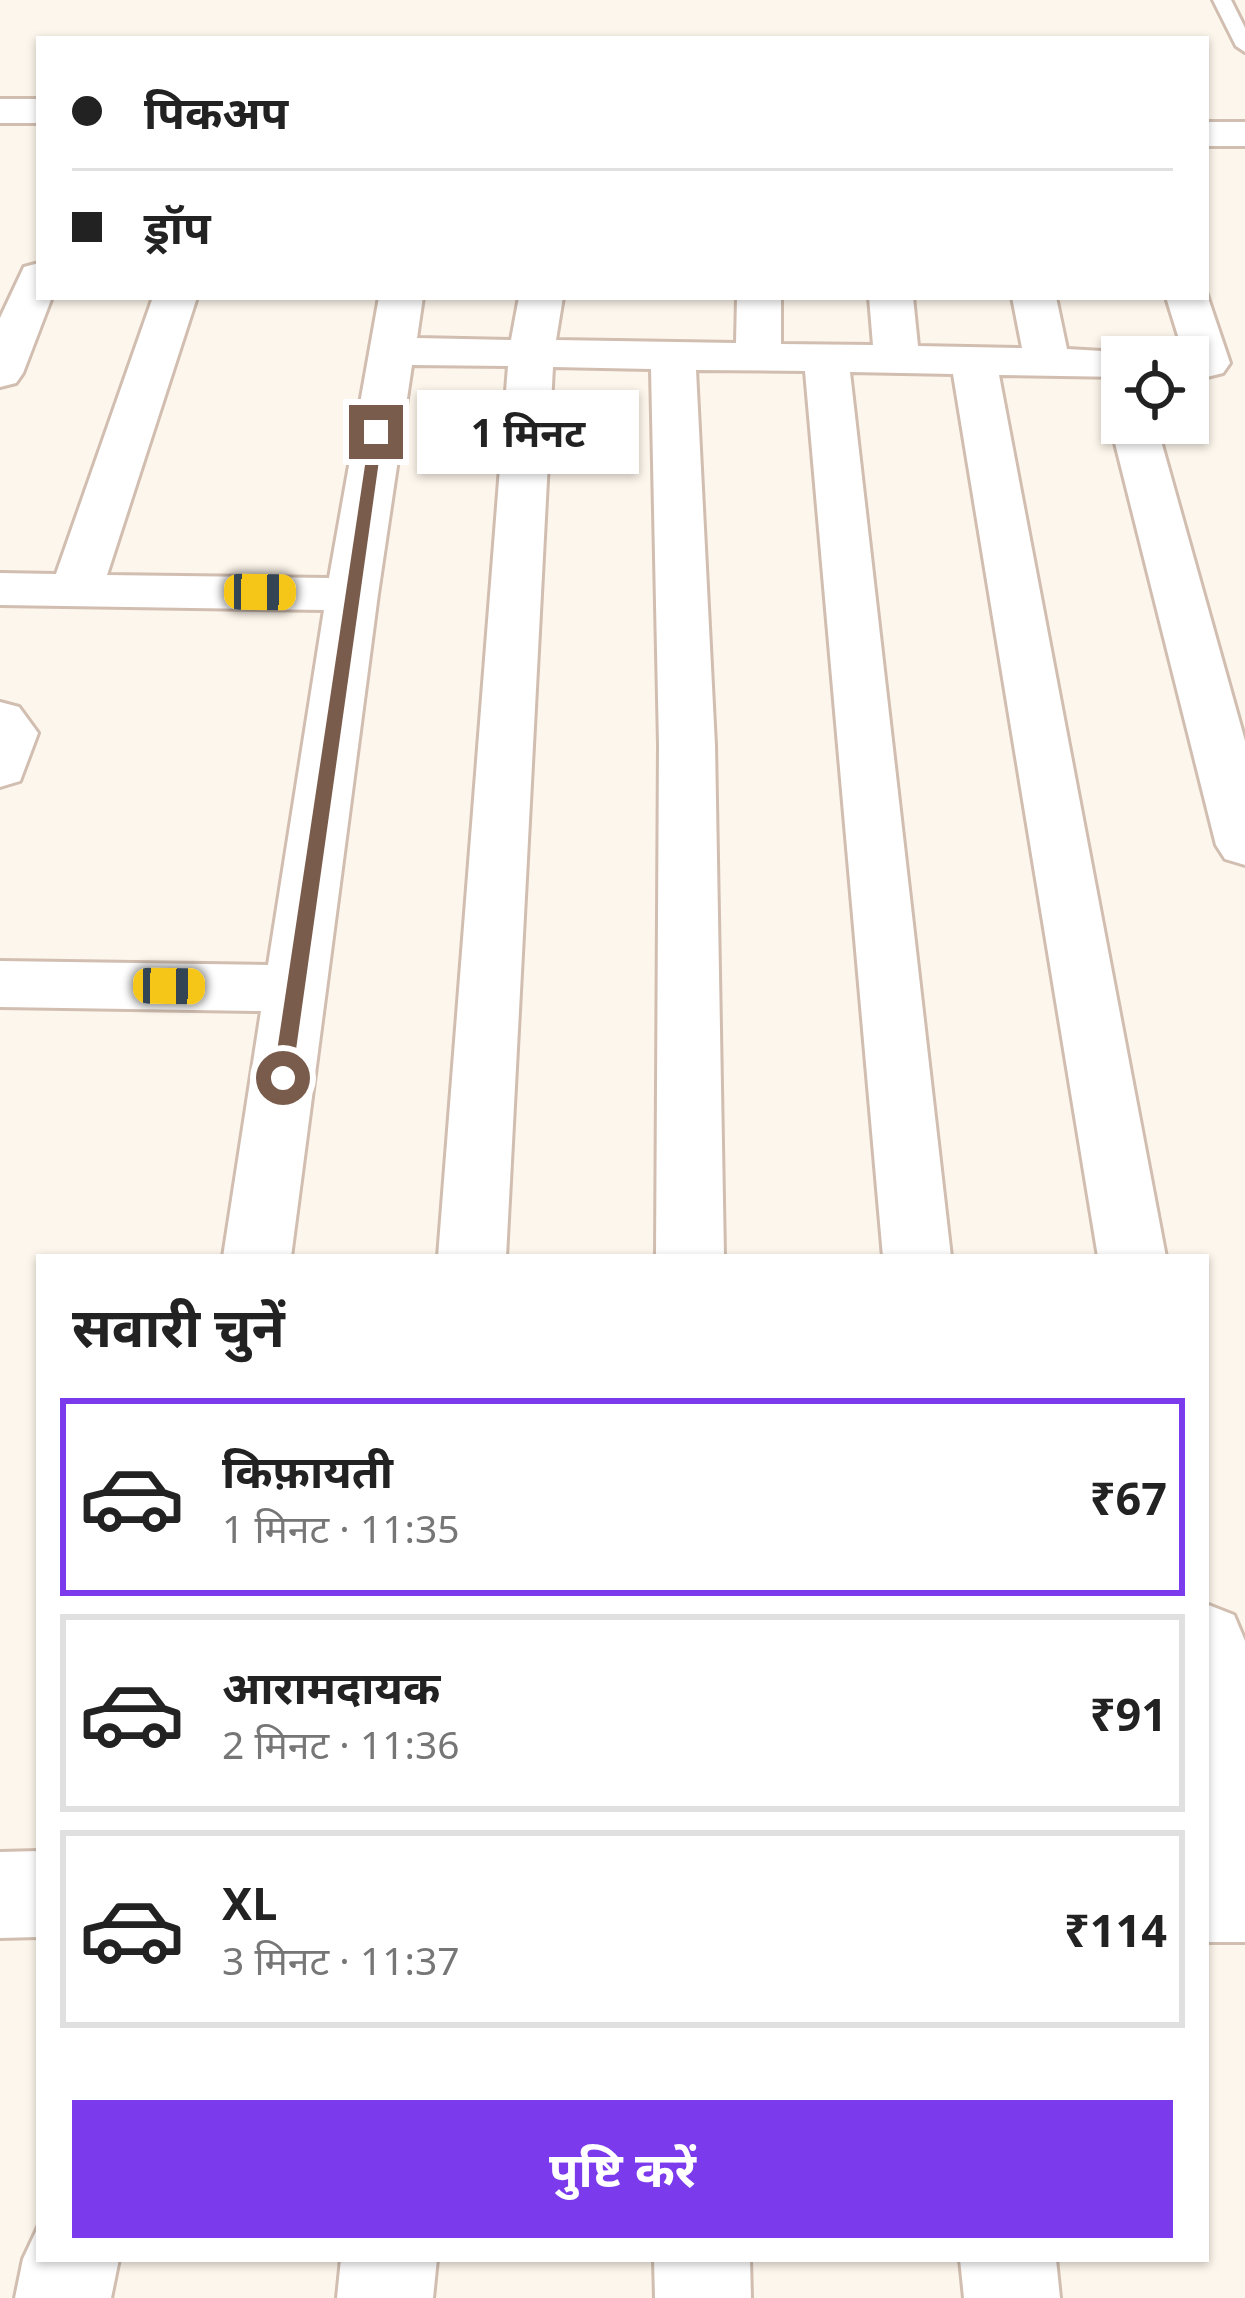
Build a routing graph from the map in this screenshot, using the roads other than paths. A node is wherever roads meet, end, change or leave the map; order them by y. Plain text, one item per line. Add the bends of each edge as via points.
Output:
1 (1222, 0) edge
2 (1245, 46) edge
3 (0, 111) edge
4 (36, 111) edge
5 (1209, 134) edge
6 (1245, 134) edge
7 (36, 284) edge
8 (174, 300) edge
9 (400, 300) edge
10 (541, 300) edge
11 (759, 300) edge
12 (891, 300) edge
13 (1035, 300) edge
14 (1189, 300) edge
15 (389, 352) junction
16 (531, 354) junction
17 (673, 356) junction
18 (758, 358) junction
19 (826, 359) junction
20 (897, 360) junction
21 (974, 362) junction
22 (1048, 363) junction
23 (1101, 363) edge
24 (1213, 364) edge
25 (0, 373) edge
26 (1139, 444) edge
27 (77, 588) junction
28 (0, 589) edge
29 (352, 594) junction
30 (0, 720) edge
31 (0, 768) edge
32 (1245, 845) edge
33 (0, 984) edge
34 (296, 988) junction
35 (257, 1254) edge
36 (472, 1254) edge
37 (690, 1254) edge
38 (917, 1254) edge
39 (1131, 1254) edge
40 (1209, 1658) edge
41 (1245, 1846) edge
42 (36, 1894) edge
43 (0, 1895) edge
44 (1209, 1899) edge
45 (1245, 1899) edge
46 (70, 2262) edge
47 (389, 2262) edge
48 (703, 2262) edge
49 (1008, 2262) edge
50 (63, 2298) edge
51 (385, 2298) edge
52 (703, 2298) edge
53 (1012, 2298) edge

1 - 2 lane
3 - 4 street
5 - 6 street
7 - 25 street
8 - 27 street
9 - 15 street
10 - 16 street
11 - 18 street
12 - 20 street
13 - 22 street
14 - 24 street
15 - 16 street
15 - 29 street
16 - 17 street
16 - 36 street
17 - 18 street
17 - 37 street via 687,745
18 - 19 street
19 - 20 street
19 - 38 street
20 - 21 street
21 - 22 street
21 - 39 street
22 - 23 street
26 - 32 street
27 - 28 street
27 - 29 street
29 - 34 street
30 - 31 street via 10,733
33 - 34 street
34 - 35 street
40 - 41 street
42 - 43 street
44 - 45 street
46 - 50 street
47 - 51 street
48 - 52 street
49 - 53 street

